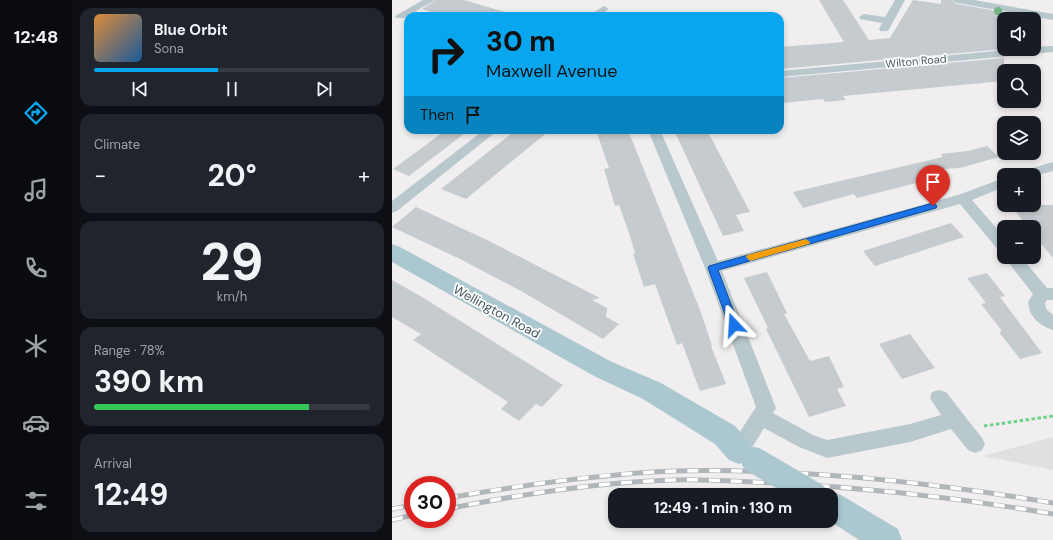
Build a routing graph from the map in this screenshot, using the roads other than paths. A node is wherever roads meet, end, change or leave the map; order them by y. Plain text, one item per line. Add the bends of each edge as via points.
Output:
1 (430, 0) edge
2 (900, 0) edge
3 (957, 0) edge
4 (1034, 2) dead end
5 (604, 9) dead end
6 (408, 12) edge
7 (599, 12) edge
8 (1023, 12) edge
9 (1034, 12) edge
10 (1041, 15) edge
11 (864, 17) dead end
12 (1053, 17) edge
13 (1053, 49) edge
14 (784, 74) edge
15 (487, 134) edge
16 (656, 134) edge
17 (1053, 166) edge
18 (1041, 170) edge
19 (997, 185) edge
20 (963, 198) junction
21 (392, 208) edge
22 (997, 239) edge
23 (392, 252) edge
24 (1019, 264) edge
25 (713, 268) junction
26 (1048, 294) edge
27 (1053, 323) edge
28 (939, 398) dead end
29 (762, 417) junction
30 (747, 456) junction
31 (802, 488) edge
32 (838, 509) edge
33 (887, 540) edge

1 - 6 street
2 - 11 street via 886,25
3 - 8 street
4 - 9 street
5 - 7 street
10 - 12 street
13 - 14 street, Wilton Road
15 - 21 street
16 - 25 street
17 - 18 street
19 - 20 street
20 - 22 street
20 - 25 street
23 - 30 main road, Wellington Road via 603,369 642,400 713,444
24 - 26 street
25 - 29 street via 766,408
26 - 27 street via 1036,302 1036,309 1040,315
28 - 29 street via 964,431 910,433 826,449
29 - 30 street
30 - 31 main road, Wellington Road, bridge
32 - 33 main road

